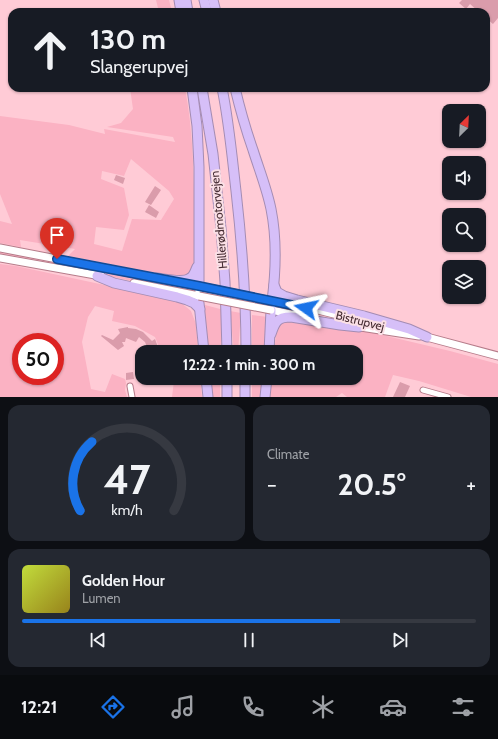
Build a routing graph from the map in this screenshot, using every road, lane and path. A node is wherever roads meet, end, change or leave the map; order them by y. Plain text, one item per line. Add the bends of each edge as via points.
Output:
1 (193, 92) edge
2 (203, 92) edge
3 (223, 92) edge
4 (236, 92) edge
5 (0, 248) edge
6 (0, 258) edge
7 (198, 264) junction
8 (97, 276) junction
9 (157, 278) junction
10 (274, 285) junction
11 (199, 286) junction
12 (199, 296) junction
13 (272, 306) junction
14 (200, 309) junction
15 (359, 326) junction
16 (271, 334) junction
17 (427, 338) junction
18 (203, 345) edge
19 (227, 345) edge
20 (246, 345) edge
21 (270, 345) edge
22 (498, 356) edge
23 (207, 385) edge
24 (227, 385) edge
25 (245, 385) edge
26 (266, 385) edge
27 (130, 386) dead end
28 (423, 390) dead end
29 (132, 397) edge
30 (208, 397) edge
31 (227, 397) edge
32 (245, 397) edge
33 (265, 397) edge
34 (448, 397) edge

1 - 7 highway via 198,140
2 - 19 highway, Hillerødmotorvejen via 221,228
3 - 20 highway, Hillerødmotorvejen via 240,229
4 - 10 highway via 271,208 275,243
5 - 9 main road, Bistrupvej
6 - 8 main road, Bistrupvej
7 - 9 highway via 188,280
7 - 11 highway
8 - 12 main road, Bistrupvej
8 - 14 highway via 114,283 187,300
9 - 11 main road, Bistrupvej
10 - 13 highway
10 - 17 highway via 277,292 284,296 404,327
11 - 12 main road
11 - 13 main road, Bistrupvej, bridge
12 - 13 main road, Bistrupvej, bridge
12 - 14 highway
13 - 15 main road, Bistrupvej
13 - 16 highway
13 - 17 main road, Bistrupvej via 318,310
14 - 18 highway
15 - 16 highway via 284,317 279,318
15 - 17 main road, Bistrupvej
16 - 21 highway
17 - 22 main road, Bistrupvej
23 - 30 highway
24 - 31 highway
25 - 32 highway
26 - 33 highway
27 - 29 street
28 - 34 street

